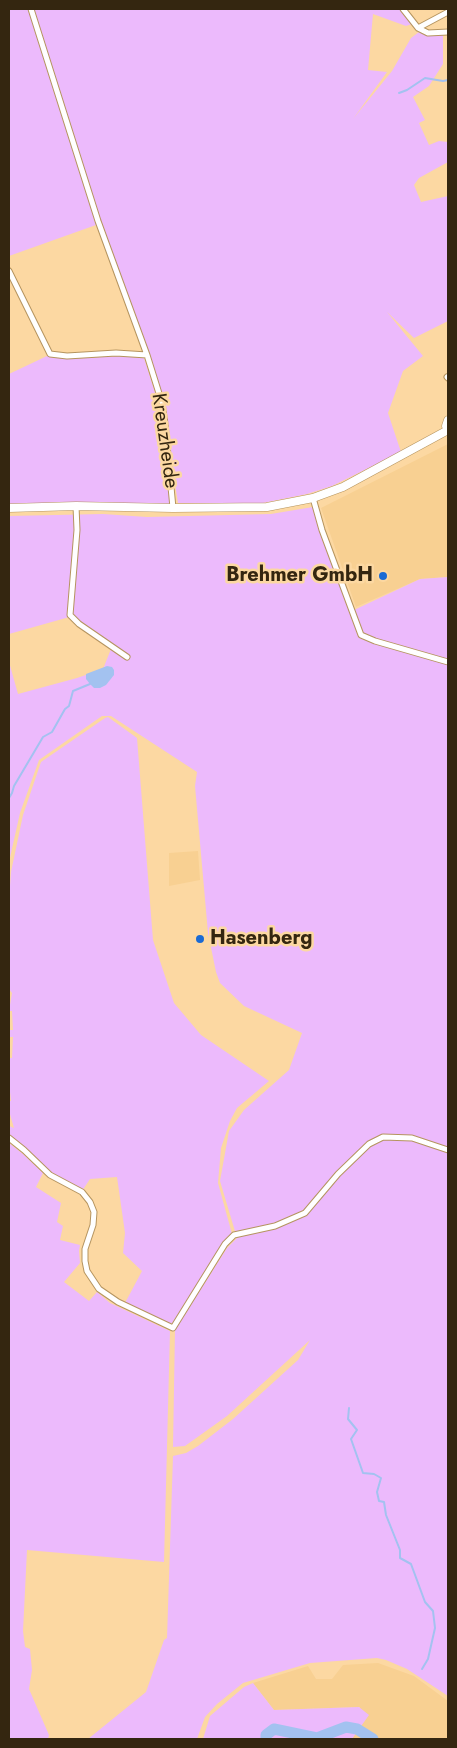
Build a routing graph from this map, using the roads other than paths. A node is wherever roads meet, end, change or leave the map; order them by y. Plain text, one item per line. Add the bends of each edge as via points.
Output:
1 (31, 9) edge
2 (403, 9) edge
3 (448, 12) edge
4 (418, 28) junction
5 (448, 32) edge
6 (9, 270) edge
7 (146, 355) junction
8 (448, 420) edge
9 (448, 431) edge
10 (313, 498) junction
11 (76, 506) junction
12 (9, 508) edge
13 (173, 508) junction
14 (127, 657) dead end
15 (448, 662) edge
16 (9, 1138) edge
17 (448, 1150) edge

1 - 7 street, Kreuzheide via 98,221
2 - 4 street
3 - 4 street
4 - 5 street via 428,33
6 - 7 street via 50,354
7 - 13 street, Kreuzheide via 162,403
8 - 9 main road
9 - 10 main road via 344,487
10 - 13 main road via 267,507
10 - 15 street via 361,635
11 - 12 main road
11 - 13 main road
11 - 14 street via 70,615
16 - 17 street via 50,1175 82,1192 90,1202 94,1212 93,1225 85,1261 87,1271 99,1289 118,1302 173,1328 225,1244 234,1235 275,1226 305,1213 368,1144 383,1138 412,1138

